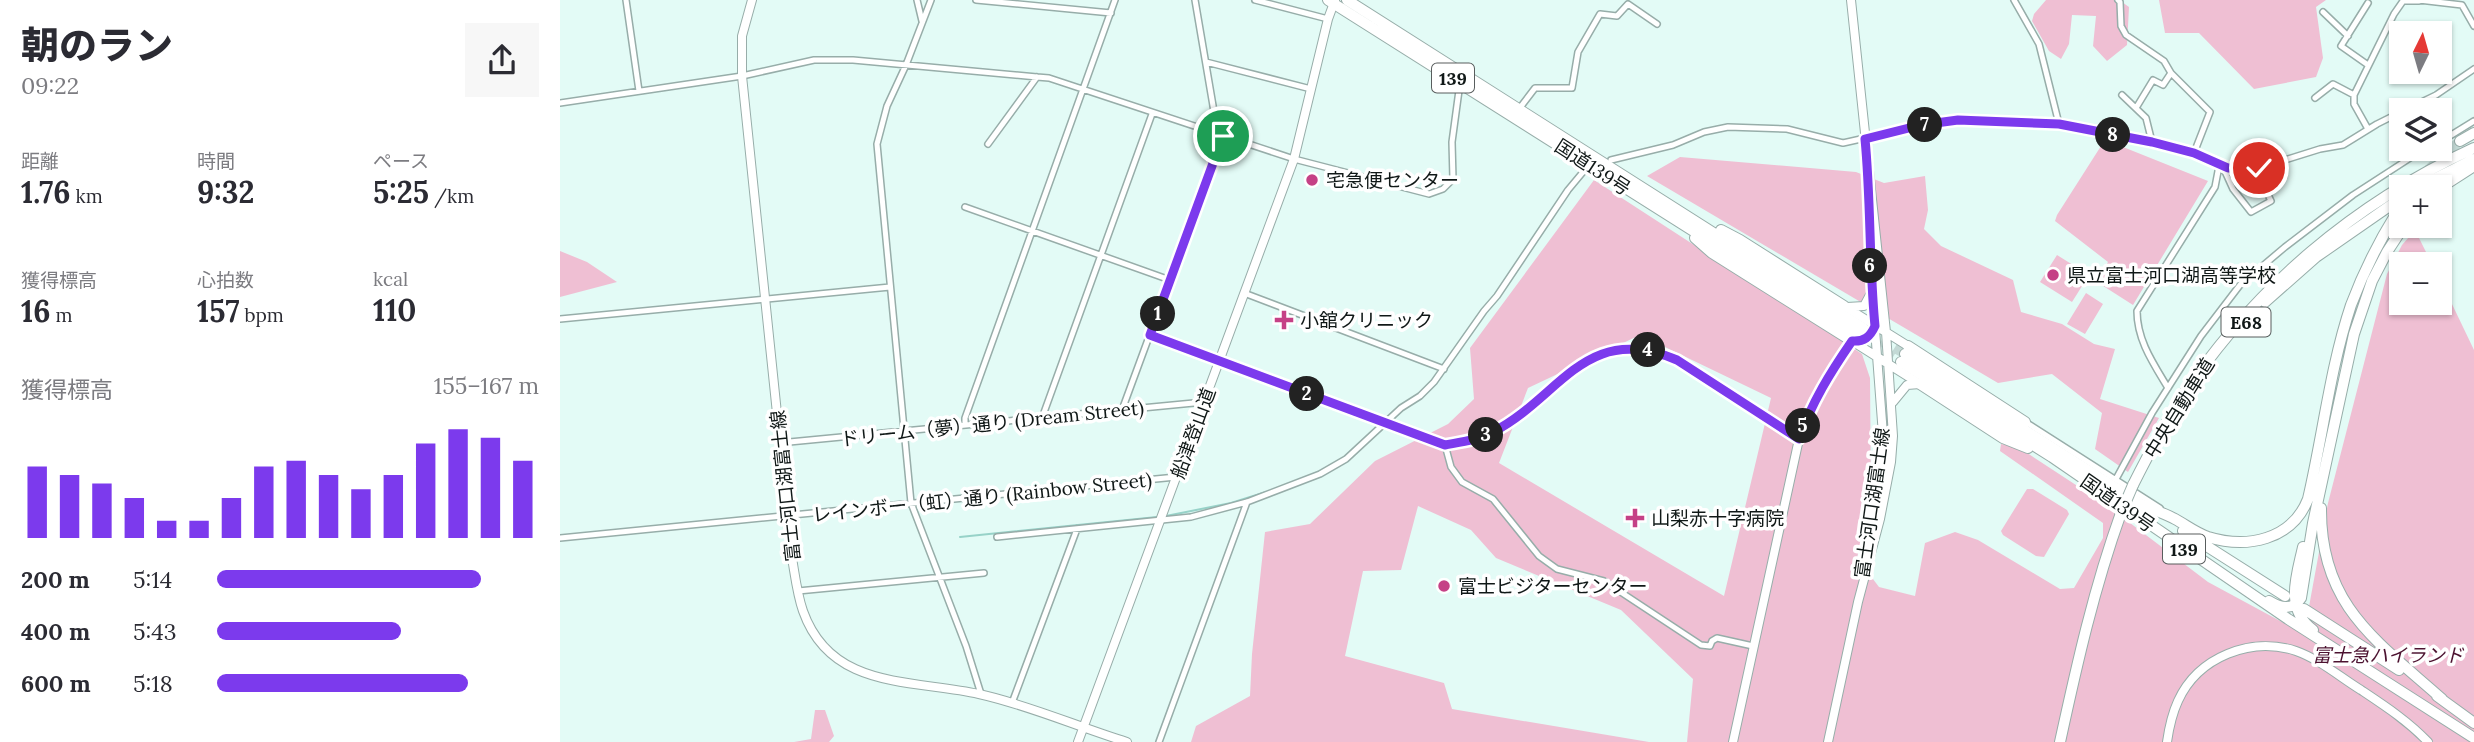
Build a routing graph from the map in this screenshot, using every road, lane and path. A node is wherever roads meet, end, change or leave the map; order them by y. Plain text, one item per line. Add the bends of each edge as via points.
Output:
1 (626, 0) edge
2 (752, 0) edge
3 (918, 0) edge
4 (931, 0) edge
5 (976, 0) edge
6 (1115, 0) edge
7 (1195, 0) edge
8 (1255, 0) edge
9 (1347, 0) edge
10 (1851, 0) edge
11 (2014, 0) edge
12 (2118, 0) edge
13 (2419, 0) edge
14 (1333, 1) edge
15 (2368, 3) dead end
16 (2323, 12) dead end
17 (1111, 13) junction
18 (1328, 19) junction
19 (922, 22) junction
20 (1657, 24) dead end
21 (2474, 26) edge
22 (2348, 36) junction
23 (1206, 62) junction
24 (906, 65) junction
25 (2368, 65) junction
26 (2474, 69) edge
27 (2171, 73) junction
28 (742, 76) junction
29 (1037, 77) junction
30 (1461, 83) junction
31 (1082, 89) junction
32 (1311, 89) junction
33 (639, 91) junction
34 (2122, 95) dead end
35 (2354, 95) junction
36 (2315, 98) dead end
37 (2430, 98) edge
38 (560, 103) edge
39 (2136, 108) junction
40 (1519, 109) junction
41 (1152, 114) junction
42 (2389, 119) edge
43 (2474, 121) edge
44 (2059, 124) junction
45 (2368, 130) junction
46 (2474, 133) edge
47 (1220, 135) junction
48 (2452, 135) tunnel mouth
49 (1865, 139) junction
50 (2460, 141) tunnel mouth
51 (2152, 142) junction
52 (988, 144) dead end
53 (2474, 148) edge
54 (2194, 153) junction
55 (1294, 159) junction
56 (2474, 159) edge
57 (1611, 160) dead end
58 (2405, 161) edge
59 (2221, 166) junction
60 (2474, 166) edge
61 (2255, 168) junction
62 (1583, 172) dead end
63 (2443, 175) edge
64 (2452, 180) edge
65 (1871, 193) junction
66 (2389, 206) edge
67 (965, 207) dead end
68 (1680, 216) junction
69 (2389, 227) edge
70 (1032, 230) junction
71 (2397, 238) edge
72 (1101, 256) junction
73 (1170, 280) junction
74 (890, 287) junction
75 (1872, 291) junction
76 (1244, 293) junction
77 (765, 299) junction
78 (1844, 306) junction
79 (560, 319) edge
80 (1875, 326) junction
81 (1886, 332) junction
82 (1150, 335) junction
83 (1858, 335) junction
84 (1877, 341) junction
85 (1887, 351) junction
86 (1904, 354) junction
87 (1878, 357) junction
88 (1219, 361) junction
89 (1889, 363) junction
90 (1444, 369) junction
91 (1920, 384) junction
92 (2168, 388) junction
93 (1204, 402) junction
94 (1892, 403) junction
95 (1122, 410) junction
96 (1042, 418) junction
97 (2027, 423) junction
98 (1385, 424) junction
99 (965, 425) junction
100 (905, 432) junction
101 (1799, 439) junction
102 (779, 443) junction
103 (1445, 445) junction
104 (2055, 454) junction
105 (1177, 477) junction
106 (2116, 479) junction
107 (2312, 482) junction
108 (2135, 487) junction
109 (2321, 490) junction
110 (1247, 502) junction
111 (911, 503) junction
112 (2140, 504) junction
113 (788, 516) junction
114 (1162, 518) junction
115 (2174, 518) junction
116 (1077, 529) junction
117 (997, 537) dead end
118 (560, 538) edge
119 (984, 573) dead end
120 (940, 576) junction
121 (2222, 576) junction
122 (798, 592) junction
123 (2285, 596) dead end
124 (1858, 602) junction
125 (2300, 606) junction
126 (1753, 646) junction
127 (2355, 662) junction
128 (981, 694) junction
129 (2442, 699) junction
130 (1012, 704) junction
131 (2474, 720) edge
132 (1082, 729) junction
133 (2472, 737) edge
134 (1078, 742) edge
135 (1127, 742) edge
136 (1159, 742) edge
137 (1732, 742) edge
138 (1828, 742) edge
139 (2063, 742) edge
140 (2167, 742) edge
141 (2428, 742) edge

1 - 33 street
2 - 28 main road, 富士河口湖富士線 via 742,36
3 - 19 street
4 - 19 street
5 - 17 street
6 - 17 street
7 - 23 street
8 - 18 street
9 - 40 highway, 国道139号 / 139
10 - 49 main road, 富士河口湖富士線
11 - 44 street via 2039,44
12 - 27 street via 2126,35 2164,61
13 - 21 street via 2462,5
13 - 25 street via 2403,1
14 - 18 main road, 船津登山道
14 - 30 highway, 国道139号 / 139
15 - 22 street
16 - 22 street
17 - 31 street
18 - 32 main road, 船津登山道
19 - 24 street
20 - 40 street via 1628,4 1617,16 1600,14 1577,52 1572,88 1535,88
22 - 25 street via 2341,46
23 - 32 street
23 - 47 street
24 - 28 street via 814,60
24 - 29 street
24 - 74 street via 887,106 877,144
25 - 35 street
26 - 37 street
27 - 39 street via 2163,85 2153,80
27 - 54 street via 2210,112
28 - 33 street
28 - 77 main road, 富士河口湖富士線
29 - 31 street
29 - 52 street
30 - 55 street via 1452,142 1453,179 1443,190 1429,194
30 - 68 highway, 国道139号 / 139
31 - 41 street
31 - 70 street
32 - 55 main road, 船津登山道
33 - 38 street
34 - 39 street
35 - 36 street via 2333,84
35 - 45 street
39 - 51 street via 2146,118
40 - 68 highway, 国道139号 / 139
41 - 47 street
41 - 72 street
42 - 45 street
43 - 48 street
44 - 49 street via 1958,120
44 - 51 street
45 - 61 street via 2343,145
46 - 50 highway
47 - 55 street
47 - 73 street
49 - 57 street via 1843,143 1787,129 1728,127
49 - 65 main road, 富士河口湖富士線
51 - 54 street
53 - 108 highway, 中央自動車道 / E68 via 2380,199 2335,230 2276,282 2222,342 2182,397
54 - 59 street
55 - 76 main road, 船津登山道
56 - 63 highway
58 - 92 street via 2353,195 2240,285
59 - 61 street
59 - 61 street via 2251,212 2271,201
59 - 92 street via 2215,187 2137,311 2144,349
60 - 64 highway
62 - 90 street
65 - 75 main road, 富士河口湖富士線
65 - 81 main road, 富士河口湖富士線
66 - 108 highway, 中央自動車道 / E68 via 2316,257 2242,327 2208,367
67 - 70 street
68 - 78 highway via 1740,240
68 - 83 highway, 国道139号 / 139
68 - 83 highway via 1712,253
69 - 107 highway via 2347,319
70 - 72 street
70 - 99 street
71 - 109 highway via 2360,311
72 - 73 street
72 - 96 street
73 - 82 street
74 - 77 street
74 - 100 street
75 - 78 main road via 1864,306
75 - 80 main road, 富士河口湖富士線
76 - 88 main road, 船津登山道
76 - 90 street
77 - 79 street
77 - 102 main road, 富士河口湖富士線
78 - 80 main road
80 - 81 main road
80 - 83 main road via 1862,341
80 - 84 main road, 富士河口湖富士線
81 - 84 main road
81 - 85 main road, 富士河口湖富士線
81 - 86 main road
82 - 88 street
82 - 95 street
83 - 84 main road via 1862,344
83 - 87 main road
83 - 101 main road via 1815,397
84 - 87 main road, 富士河口湖富士線
85 - 86 main road via 1896,346
85 - 87 main road
85 - 89 main road, 富士河口湖富士線
86 - 97 highway
86 - 104 highway, 国道139号 / 139
87 - 89 main road
87 - 124 main road, 富士河口湖富士線 via 1882,448
88 - 93 main road, 船津登山道
88 - 98 main road
89 - 91 main road
89 - 94 main road, 富士河口湖富士線
90 - 98 street
91 - 94 main road via 1907,385
91 - 104 highway via 2003,438
92 - 106 street
93 - 95 street, ドリーム（夢）通り (Dream Street)
93 - 105 main road, 船津登山道
94 - 124 main road, 富士河口湖富士線 via 1889,473
95 - 96 street, ドリーム（夢）通り (Dream Street)
96 - 99 street, ドリーム（夢）通り (Dream Street)
97 - 104 highway
97 - 106 street
98 - 103 main road
98 - 110 street via 1320,474
99 - 100 street, ドリーム（夢）通り (Dream Street)
100 - 102 street, ドリーム（夢）通り (Dream Street)
100 - 111 street
101 - 103 main road via 1677,360 1634,348 1589,359 1491,433
101 - 126 main road
102 - 113 main road, 富士河口湖富士線
103 - 126 street via 1451,467 1462,482 1493,499 1539,556 1557,569 1604,581 1701,645 1710,646 1717,638
104 - 112 highway, 国道139号 / 139
104 - 121 highway, 国道139号 / 139
105 - 111 street, レインボー（虹）通り (Rainbow Street)
105 - 114 main road, 船津登山道
106 - 115 street
107 - 115 highway via 2297,519 2265,539 2227,541
107 - 125 highway via 2309,523 2295,583
108 - 139 highway, 中央自動車道 / E68, bridge via 2099,579
109 - 125 highway
109 - 129 highway via 2324,547 2342,597 2374,641
110 - 114 street via 1191,517
110 - 136 street
111 - 113 street, レインボー（虹）通り (Rainbow Street)
111 - 120 street
112 - 115 highway
112 - 123 highway, 国道139号 / 139
113 - 118 street, レインボー（虹）通り (Rainbow Street)
113 - 122 main road, 富士河口湖富士線
114 - 116 street
114 - 132 main road, 船津登山道
116 - 117 street
116 - 130 street
119 - 120 street
120 - 122 street
120 - 128 street
121 - 125 highway via 2277,606
121 - 127 highway, 国道139号 / 139
122 - 128 main road, 富士河口湖富士線 via 809,626 841,663 872,677
124 - 138 main road, 富士河口湖富士線
125 - 127 highway via 2300,616 2309,627
125 - 129 highway
126 - 137 main road
127 - 133 highway, 国道139号 / 139
128 - 130 main road, 富士河口湖富士線
129 - 131 highway
130 - 132 main road, 富士河口湖富士線
132 - 134 main road, 船津登山道
132 - 135 main road, 富士河口湖富士線
140 - 141 main road via 2179,699 2196,676 2230,652 2270,646 2308,656 2405,719

